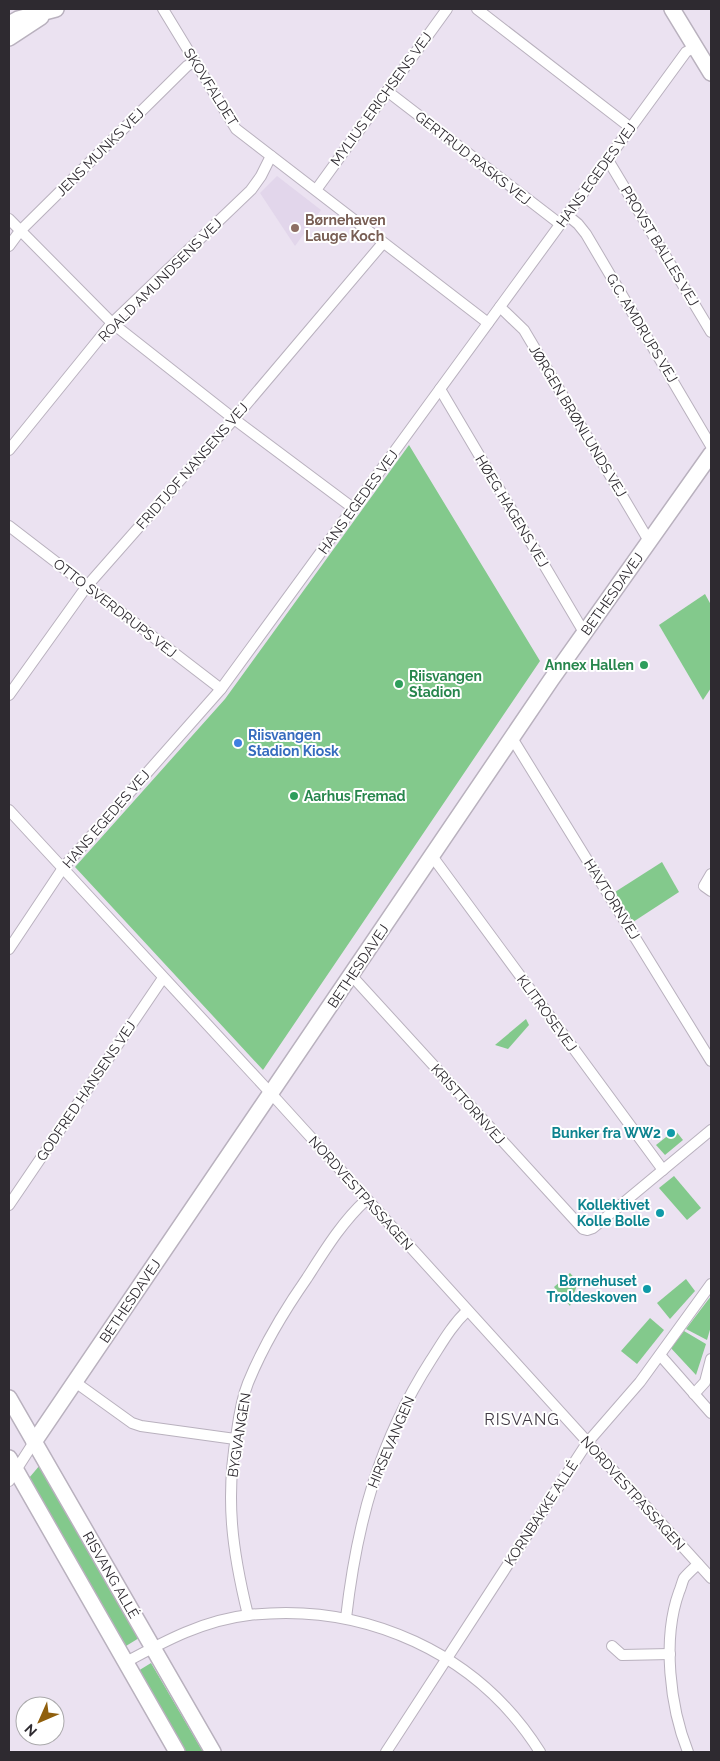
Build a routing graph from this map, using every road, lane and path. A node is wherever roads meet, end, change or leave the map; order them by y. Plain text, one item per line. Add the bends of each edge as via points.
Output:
1 (163, 9) edge
2 (447, 9) edge
3 (477, 9) edge
4 (672, 9) edge
5 (53, 10) edge
6 (9, 24) edge
7 (9, 38) edge
8 (695, 47) junction
9 (194, 62) junction
10 (711, 73) edge
11 (387, 91) junction
12 (631, 128) junction
13 (271, 156) junction
14 (608, 160) junction
15 (316, 190) junction
16 (567, 215) junction
17 (9, 219) edge
18 (560, 224) junction
19 (20, 231) junction
20 (383, 243) junction
21 (9, 246) edge
22 (500, 307) junction
23 (112, 323) junction
24 (488, 323) junction
25 (711, 332) edge
26 (440, 389) junction
27 (234, 419) junction
28 (711, 446) edge
29 (9, 450) edge
30 (711, 454) edge
31 (353, 508) junction
32 (9, 526) edge
33 (649, 541) junction
34 (87, 586) junction
35 (585, 634) junction
36 (221, 689) junction
37 (9, 695) edge
38 (512, 738) junction
39 (9, 810) edge
40 (432, 856) junction
41 (63, 868) junction
42 (711, 874) edge
43 (711, 890) edge
44 (9, 949) edge
45 (351, 975) junction
46 (163, 978) junction
47 (711, 1061) edge
48 (271, 1094) junction
49 (711, 1130) edge
50 (663, 1170) junction
51 (366, 1200) junction
52 (9, 1205) edge
53 (711, 1284) edge
54 (467, 1311) junction
55 (660, 1355) junction
56 (711, 1359) edge
57 (75, 1382) junction
58 (694, 1394) junction
59 (9, 1398) edge
60 (711, 1413) edge
61 (235, 1439) junction
62 (34, 1442) junction
63 (587, 1443) junction
64 (11, 1470) edge
65 (698, 1564) junction
66 (711, 1578) edge
67 (248, 1615) junction
68 (346, 1618) junction
69 (612, 1646) dead end
70 (153, 1648) junction
71 (670, 1654) junction
72 (447, 1658) junction
73 (126, 1662) junction
74 (177, 1752) edge
75 (213, 1752) edge
76 (386, 1752) edge
77 (540, 1752) edge
78 (688, 1752) edge

1 - 9 street, SKOVFALDET
2 - 11 street, MYLIUS ERICHSENS VEJ
3 - 12 street
4 - 8 street
5 - 6 street
5 - 7 street
8 - 10 street
8 - 12 street, HANS EGEDES VEJ via 686,52
9 - 13 street, SKOVFALDET via 236,129
9 - 19 street, JENS MUNKS VEJ
11 - 15 street, MYLIUS ERICHSENS VEJ
11 - 18 street, GERTRUD RASKS VEJ
12 - 14 street, HANS EGEDES VEJ
13 - 15 street, SKOVFALDET
13 - 23 street, ROALD AMUNDSENS VEJ via 251,190
14 - 16 street, HANS EGEDES VEJ
14 - 25 street, PROVST BALLES VEJ
15 - 20 street, SKOVFALDET
16 - 18 street, HANS EGEDES VEJ
16 - 28 street, G.C. AMDRUPS VEJ via 586,234
17 - 19 street
18 - 22 street, HANS EGEDES VEJ
19 - 21 street, JENS MUNKS VEJ
19 - 23 street
20 - 24 street, SKOVFALDET
20 - 27 street, FRIDTJOF NANSENS VEJ
22 - 24 street, HANS EGEDES VEJ
22 - 33 street, JØRGEN BRØNLUNDS VEJ via 524,330
23 - 27 street
23 - 29 street, ROALD AMUNDSENS VEJ
24 - 26 street, HANS EGEDES VEJ
26 - 31 street, HANS EGEDES VEJ
26 - 35 street, HØEG HAGENS VEJ
27 - 31 street
27 - 34 street, FRIDTJOF NANSENS VEJ
30 - 33 street, BETHESDAVEJ
31 - 36 street, HANS EGEDES VEJ
32 - 34 street, OTTO SVERDRUPS VEJ
33 - 35 street, BETHESDAVEJ
34 - 36 street, OTTO SVERDRUPS VEJ
34 - 37 street, FRIDTJOF NANSENS VEJ
35 - 38 street, BETHESDAVEJ
36 - 41 street, HANS EGEDES VEJ
38 - 40 street, BETHESDAVEJ
38 - 47 street, HAVTORNVEJ
39 - 41 street, NORDVESTPASSAGEN
40 - 45 street, BETHESDAVEJ
40 - 50 street, KLITROSEVEJ
41 - 44 street, HANS EGEDES VEJ
41 - 46 street, NORDVESTPASSAGEN
42 - 43 street via 704,886
45 - 48 street, BETHESDAVEJ
45 - 50 street, KRISTTORNVEJ via 578,1225 586,1230 593,1228
46 - 48 street, NORDVESTPASSAGEN
46 - 52 street, GODFRED HANSENS VEJ
48 - 51 street, NORDVESTPASSAGEN
48 - 57 street, BETHESDAVEJ
49 - 50 street
51 - 54 street, NORDVESTPASSAGEN
51 - 61 street, BYGVANGEN via 344,1224 268,1340 247,1385
53 - 55 street, KORNBAKKE ALLÉ
54 - 63 street, NORDVESTPASSAGEN
54 - 68 street, HIRSEVANGEN via 418,1380 377,1469 362,1520
55 - 58 street
55 - 63 street, KORNBAKKE ALLÉ
56 - 58 street via 705,1382
57 - 61 street via 132,1423
57 - 62 street, BETHESDAVEJ
58 - 60 street
59 - 62 street, RISVANG ALLÉ
61 - 67 street, BYGVANGEN via 231,1518 235,1559
62 - 64 street, BETHESDAVEJ
62 - 70 street, RISVANG ALLÉ
63 - 65 street, NORDVESTPASSAGEN
63 - 72 street, KORNBAKKE ALLÉ
64 - 73 street
65 - 66 street, NORDVESTPASSAGEN
65 - 71 street via 684,1578 675,1604
67 - 68 street via 300,1614
67 - 70 street via 204,1625
68 - 72 street via 397,1633
69 - 71 street via 622,1656
70 - 73 street
70 - 75 street, RISVANG ALLÉ
71 - 78 street via 674,1702
72 - 76 street, KORNBAKKE ALLÉ
72 - 77 street via 482,1684 508,1709
73 - 74 street

